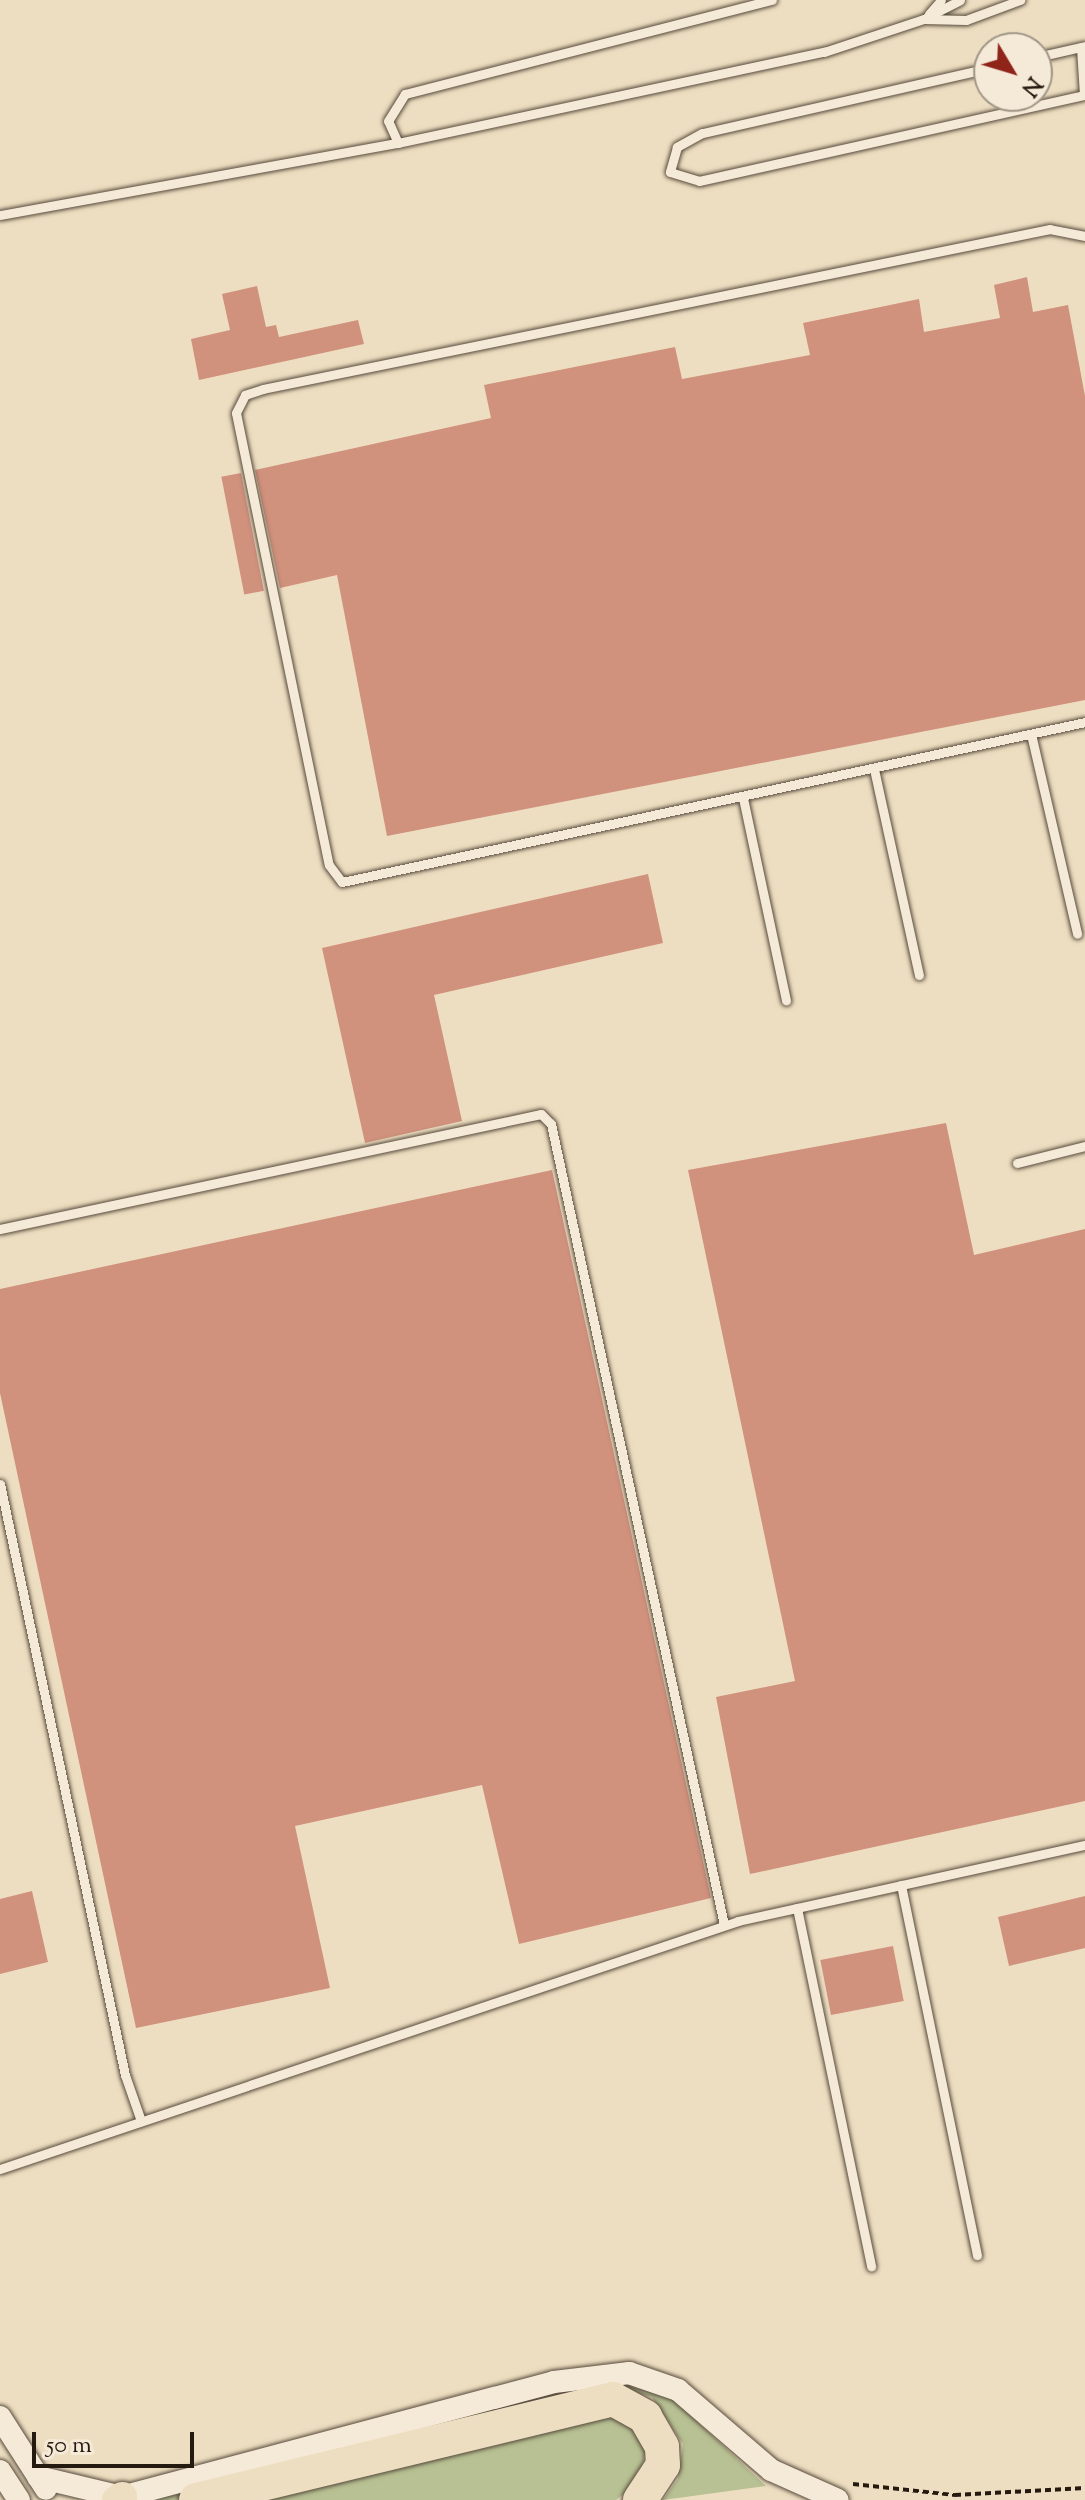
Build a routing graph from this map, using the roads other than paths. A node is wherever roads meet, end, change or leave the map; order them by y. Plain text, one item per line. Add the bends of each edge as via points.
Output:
1 (772, 0) edge
2 (941, 0) edge
3 (960, 0) edge
4 (1020, 0) edge
5 (924, 19) junction
6 (1083, 47) edge
7 (1053, 54) edge
8 (973, 72) edge
9 (1053, 102) edge
10 (1008, 112) edge
11 (398, 143) junction
12 (0, 215) edge
13 (1085, 236) edge
14 (1085, 722) edge
15 (1031, 734) junction
16 (874, 769) junction
17 (743, 798) junction
18 (1077, 934) dead end
19 (919, 975) dead end
20 (786, 1000) dead end
21 (1085, 1146) edge
22 (1017, 1163) dead end
23 (0, 1229) edge
24 (0, 1484) edge
25 (1085, 1845) edge
26 (901, 1885) junction
27 (797, 1908) junction
28 (724, 1925) junction
29 (141, 2121) junction
30 (0, 2169) edge
31 (977, 2255) dead end
32 (871, 2266) dead end
33 (0, 2417) edge
34 (0, 2471) edge
35 (38, 2477) junction
36 (120, 2498) edge
37 (19, 2500) edge
38 (53, 2500) edge
39 (196, 2500) edge
40 (640, 2500) edge
41 (838, 2500) edge

1 - 11 lane via 405,94 388,121
2 - 5 lane
3 - 5 lane
4 - 5 lane via 966,20
5 - 11 lane via 824,52
6 - 7 lane
6 - 9 lane via 1084,95
8 - 10 lane via 702,133 677,147 670,172 699,181
11 - 12 lane
13 - 17 lane via 1050,229 263,389 237,402 333,878 360,882
14 - 15 lane
15 - 16 lane
15 - 18 lane
16 - 17 lane
16 - 19 lane
17 - 20 lane
21 - 22 lane
23 - 28 lane via 541,1114 551,1124
24 - 29 lane via 125,2075
25 - 26 lane
26 - 27 lane
26 - 31 lane
27 - 28 lane
27 - 32 lane
28 - 29 lane
29 - 30 lane
33 - 35 street
34 - 37 street
35 - 36 street
35 - 38 street
36 - 41 street via 554,2382 629,2373 678,2390 771,2470
39 - 40 highway via 613,2399 645,2417 662,2447 663,2465

